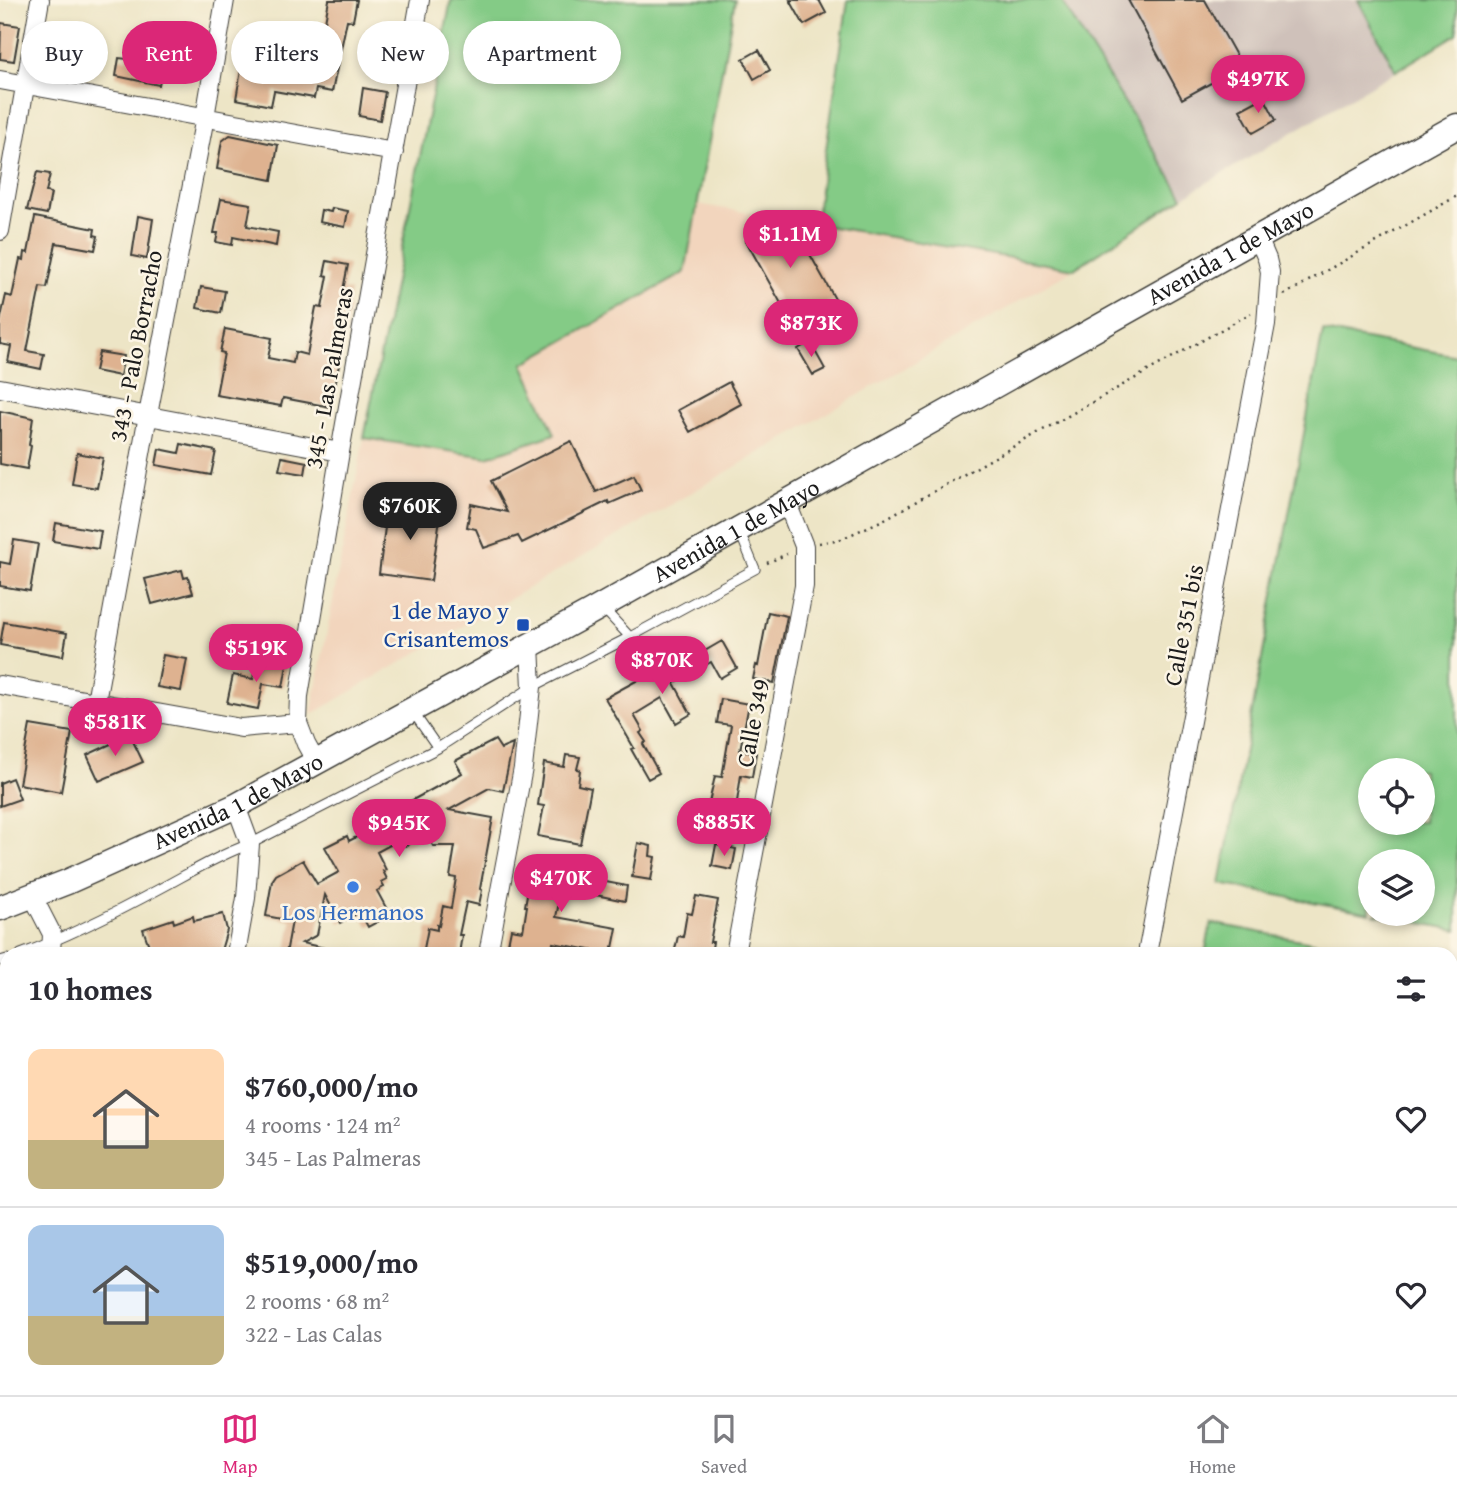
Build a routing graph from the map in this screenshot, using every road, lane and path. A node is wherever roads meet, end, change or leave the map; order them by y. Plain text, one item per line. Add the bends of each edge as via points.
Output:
1 (40, 0) edge
2 (225, 0) edge
3 (421, 0) edge
4 (0, 80) edge
5 (25, 85) junction
6 (205, 117) junction
7 (1457, 126) edge
8 (394, 152) junction
9 (1457, 196) edge
10 (0, 231) edge
11 (1258, 238) junction
12 (1267, 305) junction
13 (0, 388) edge
14 (148, 415) junction
15 (340, 452) junction
16 (787, 503) junction
17 (739, 528) junction
18 (804, 546) junction
19 (755, 569) junction
20 (601, 606) junction
21 (630, 637) junction
22 (530, 645) junction
23 (0, 685) edge
24 (532, 687) junction
25 (96, 701) junction
26 (412, 710) junction
27 (298, 723) junction
28 (438, 748) junction
29 (316, 762) junction
30 (236, 806) junction
31 (250, 844) junction
32 (32, 895) junction
33 (0, 908) edge
34 (52, 947) edge
35 (54, 947) edge
36 (237, 947) edge
37 (489, 947) edge
38 (736, 947) edge
39 (1148, 947) edge

1 - 5 street
2 - 6 street, 343 - Palo Borracho
3 - 8 street, 345 - Las Palmeras
4 - 5 street
5 - 6 street
5 - 10 street
6 - 8 street
6 - 14 street, 343 - Palo Borracho
7 - 11 main road, Avenida 1 de Mayo
8 - 15 street, 345 - Las Palmeras
9 - 12 path
11 - 12 street, Calle 351 bis via 1270,272
11 - 16 main road, Avenida 1 de Mayo
12 - 18 path via 883,520 841,539
12 - 39 street, Calle 351 bis
13 - 14 street
14 - 15 street
14 - 25 street, 343 - Palo Borracho
15 - 27 street, 345 - Las Palmeras
16 - 17 main road, Avenida 1 de Mayo
16 - 18 street, Calle 349
17 - 19 lane
17 - 20 main road, Avenida 1 de Mayo
18 - 19 path
18 - 38 street, Calle 349 via 804,586
19 - 21 lane
20 - 21 lane
20 - 22 main road, Avenida 1 de Mayo
21 - 24 lane
22 - 24 street
22 - 26 main road, Avenida 1 de Mayo
23 - 25 street
24 - 28 lane
24 - 37 street via 523,768
25 - 27 street via 241,728
26 - 28 lane
26 - 29 main road, Avenida 1 de Mayo
27 - 29 street, 345 - Las Palmeras
28 - 31 lane
29 - 30 main road, Avenida 1 de Mayo
30 - 31 street
30 - 32 main road, Avenida 1 de Mayo
31 - 35 lane
31 - 36 street
32 - 33 main road, Avenida 1 de Mayo
32 - 34 street via 52,934

